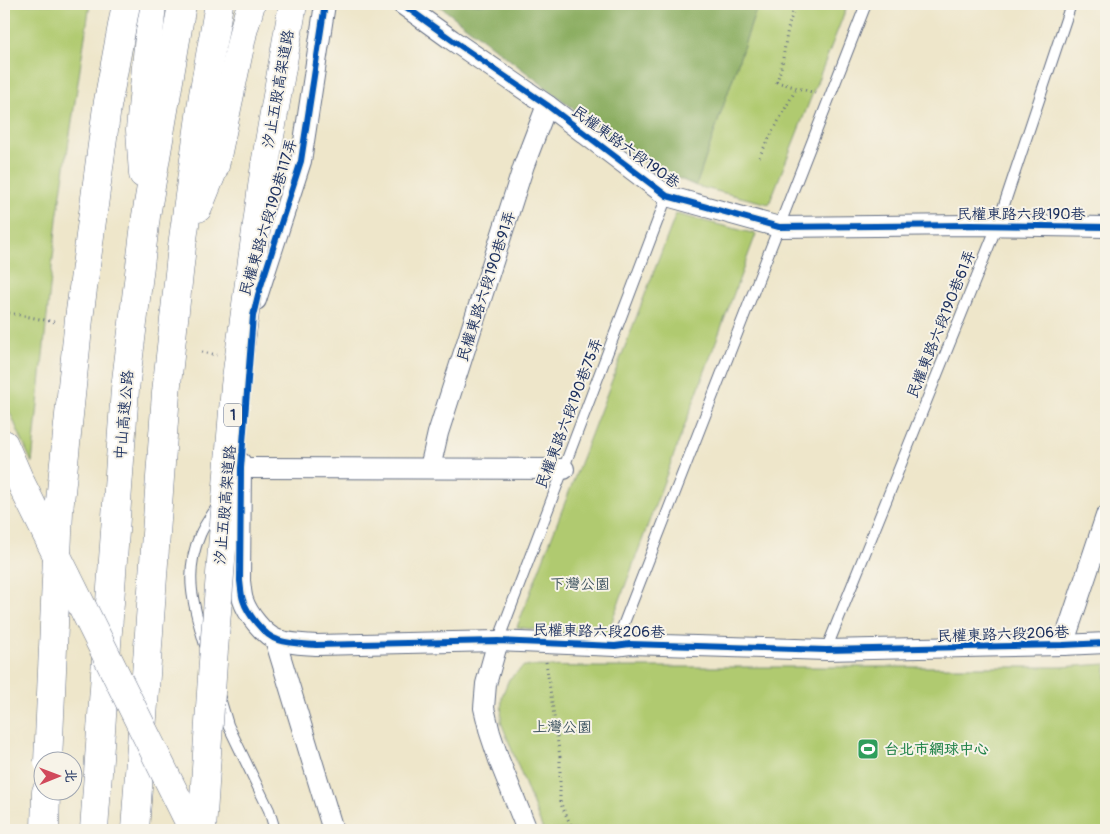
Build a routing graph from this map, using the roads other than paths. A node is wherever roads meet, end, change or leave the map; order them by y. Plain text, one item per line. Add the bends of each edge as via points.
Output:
1 (126, 4) edge
2 (152, 4) edge
3 (182, 4) edge
4 (219, 4) edge
5 (251, 4) edge
6 (293, 4) edge
7 (325, 4) edge
8 (402, 4) edge
9 (866, 4) edge
10 (1071, 4) edge
11 (547, 105) junction
12 (668, 196) junction
13 (146, 216) junction
14 (997, 226) junction
15 (779, 227) junction
16 (1106, 227) edge
17 (182, 246) junction
18 (4, 444) edge
19 (240, 468) junction
20 (430, 468) junction
21 (564, 469) junction
22 (1106, 516) edge
23 (275, 639) junction
24 (498, 641) junction
25 (1106, 642) edge
26 (1063, 645) junction
27 (615, 646) junction
28 (826, 650) junction
29 (48, 752) edge
30 (46, 802) edge
31 (522, 829) edge
32 (45, 830) edge
33 (94, 830) edge
34 (136, 830) edge
35 (193, 830) edge
36 (202, 830) edge
37 (275, 830) edge
38 (333, 830) edge

1 - 29 highway, bridge via 108,107 79,319 59,511
2 - 13 highway via 140,130
3 - 13 highway, 中山高速公路
4 - 17 highway
5 - 17 highway via 215,166
6 - 36 highway, 汐止五股高架道路 / 1, bridge via 265,165 235,386
7 - 19 street, 民權東路六段190巷117弄 via 301,161 255,305
8 - 11 street, 民權東路六段190巷
9 - 15 lane
10 - 14 lane, 民權東路六段190巷61弄
11 - 12 street, 民權東路六段190巷
11 - 20 street, 民權東路六段190巷91弄 via 518,184 438,433
12 - 15 street, 民權東路六段190巷
12 - 21 lane, 民權東路六段190巷75弄
13 - 33 highway, 中山高速公路 via 125,389
14 - 15 street, 民權東路六段190巷
14 - 16 street, 民權東路六段190巷
14 - 28 lane, 民權東路六段190巷61弄
15 - 27 lane
17 - 34 highway via 166,393
18 - 35 highway, bridge
19 - 20 street
19 - 23 street via 242,599 251,616
19 - 37 lane via 200,535 192,560 191,587 228,725 269,810
20 - 21 street
21 - 24 lane, 民權東路六段190巷75弄
22 - 26 street
23 - 24 street, 民權東路六段206巷 via 316,645
23 - 38 street
24 - 27 street, 民權東路六段206巷
24 - 31 street via 486,684 484,708
25 - 26 street, 民權東路六段206巷
26 - 28 street, 民權東路六段206巷
27 - 28 street, 民權東路六段206巷
30 - 32 highway

